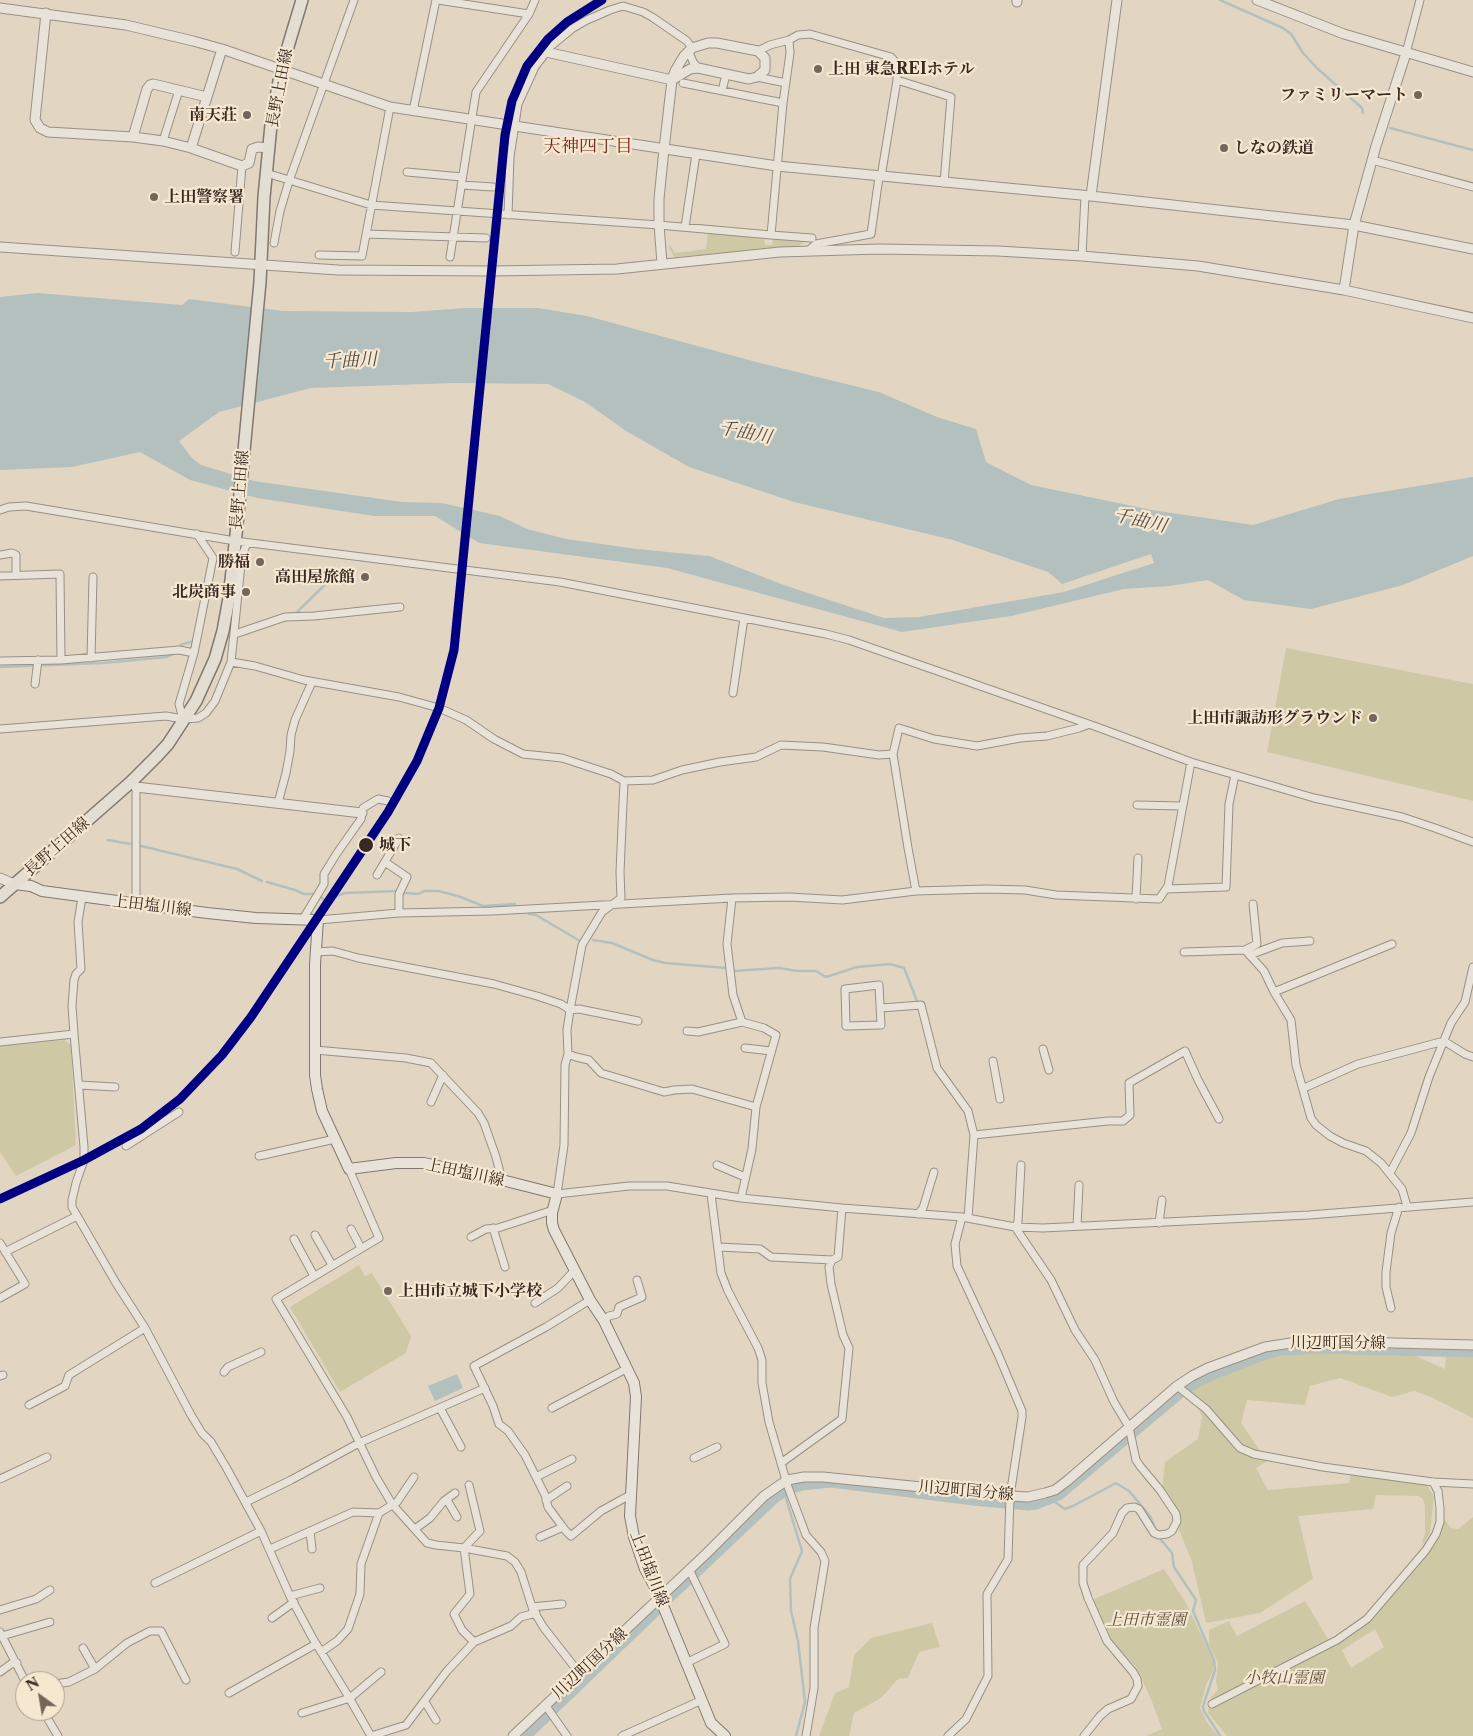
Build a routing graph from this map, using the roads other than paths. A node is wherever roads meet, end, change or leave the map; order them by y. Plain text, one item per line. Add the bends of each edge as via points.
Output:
1 (302, 0) edge
2 (354, 0) edge
3 (437, 0) edge
4 (535, 0) edge
5 (1117, 0) edge
6 (1257, 0) edge
7 (1420, 0) edge
8 (482, 3) edge
9 (621, 3) edge
10 (0, 8) edge
11 (46, 14) junction
12 (529, 14) junction
13 (789, 40) junction
14 (222, 49) junction
15 (690, 50) junction
16 (758, 51) junction
17 (546, 52) junction
18 (1406, 53) junction
19 (698, 68) junction
20 (281, 70) junction
21 (1473, 72) edge
22 (726, 74) junction
23 (757, 77) junction
24 (672, 80) junction
25 (897, 80) junction
26 (786, 82) junction
27 (683, 83) dead end
28 (324, 85) junction
29 (179, 90) junction
30 (722, 90) junction
31 (207, 97) junction
32 (783, 103) junction
33 (390, 107) junction
34 (413, 111) junction
35 (472, 119) junction
36 (514, 127) junction
37 (133, 137) junction
38 (163, 141) junction
39 (191, 148) junction
40 (269, 148) junction
41 (664, 149) junction
42 (696, 154) junction
43 (1372, 160) junction
44 (242, 166) junction
45 (777, 166) junction
46 (408, 172) dead end
47 (266, 173) junction
48 (880, 177) junction
49 (289, 181) junction
50 (461, 181) junction
51 (944, 183) junction
52 (493, 187) dead end
53 (1473, 187) edge
54 (1088, 196) junction
55 (371, 205) junction
56 (457, 210) junction
57 (508, 215) junction
58 (658, 225) junction
59 (1354, 225) junction
60 (685, 227) junction
61 (366, 234) junction
62 (771, 235) junction
63 (453, 236) junction
64 (486, 238) dead end
65 (812, 238) dead end
66 (274, 243) dead end
67 (0, 247) edge
68 (1473, 248) edge
69 (235, 252) dead end
70 (808, 252) junction
71 (319, 255) dead end
72 (1082, 256) junction
73 (450, 258) dead end
74 (662, 263) junction
75 (260, 264) junction
76 (1344, 290) junction
77 (1473, 318) edge
78 (0, 510) edge
79 (197, 534) junction
80 (240, 540) junction
81 (0, 555) edge
82 (16, 575) junction
83 (0, 576) edge
84 (92, 577) dead end
85 (400, 607) dead end
86 (744, 618) junction
87 (235, 634) junction
88 (194, 653) junction
89 (91, 658) junction
90 (38, 660) junction
91 (61, 660) junction
92 (0, 661) edge
93 (231, 662) junction
94 (312, 682) junction
95 (35, 684) dead end
96 (733, 693) dead end
97 (183, 719) junction
98 (1087, 724) junction
99 (0, 729) edge
100 (893, 754) junction
101 (1191, 762) junction
102 (1235, 775) junction
103 (624, 782) junction
104 (133, 785) junction
105 (388, 801) dead end
106 (278, 803) junction
107 (1137, 806) dead end
108 (1182, 806) junction
109 (362, 813) junction
110 (399, 838) dead end
111 (1473, 842) edge
112 (1138, 858) dead end
113 (385, 862) junction
114 (378, 875) dead end
115 (0, 878) edge
116 (14, 884) junction
117 (1166, 889) junction
118 (916, 891) junction
119 (0, 897) edge
120 (82, 897) junction
121 (732, 898) junction
122 (1136, 899) junction
123 (136, 903) junction
124 (613, 904) junction
125 (1254, 904) dead end
126 (399, 913) junction
127 (304, 919) junction
128 (318, 920) junction
129 (1310, 941) dead end
130 (1392, 944) dead end
131 (316, 952) junction
132 (1184, 952) dead end
133 (1248, 952) junction
134 (1473, 967) edge
135 (1274, 992) junction
136 (880, 1008) junction
137 (570, 1010) junction
138 (638, 1021) dead end
139 (742, 1022) junction
140 (687, 1032) dead end
141 (74, 1034) junction
142 (1444, 1041) junction
143 (0, 1042) edge
144 (745, 1048) dead end
145 (1043, 1049) dead end
146 (315, 1050) junction
147 (771, 1050) junction
148 (568, 1054) junction
149 (1473, 1057) edge
150 (993, 1061) dead end
151 (1049, 1070) dead end
152 (444, 1075) junction
153 (79, 1085) junction
154 (115, 1087) dead end
155 (1304, 1088) junction
156 (1000, 1099) dead end
157 (431, 1102) dead end
158 (756, 1107) junction
159 (179, 1112) dead end
160 (1220, 1119) dead end
161 (974, 1135) junction
162 (335, 1139) junction
163 (126, 1146) dead end
164 (259, 1156) dead end
165 (717, 1165) dead end
166 (1021, 1165) dead end
167 (349, 1169) junction
168 (934, 1172) dead end
169 (1390, 1174) junction
170 (746, 1177) junction
171 (502, 1180) junction
172 (1079, 1185) dead end
173 (557, 1194) junction
174 (711, 1194) junction
175 (741, 1198) junction
176 (1162, 1200) dead end
177 (1473, 1202) edge
178 (1403, 1207) junction
179 (842, 1208) junction
180 (552, 1210) junction
181 (918, 1214) junction
182 (76, 1216) junction
183 (965, 1217) junction
184 (1159, 1223) junction
185 (1077, 1226) junction
186 (1015, 1227) junction
187 (493, 1228) junction
188 (351, 1229) dead end
189 (316, 1235) dead end
190 (471, 1237) dead end
191 (294, 1239) dead end
192 (0, 1244) edge
193 (718, 1247) junction
194 (361, 1248) junction
195 (6, 1252) junction
196 (832, 1260) junction
197 (332, 1265) junction
198 (505, 1267) dead end
199 (575, 1270) junction
200 (314, 1276) junction
201 (637, 1280) dead end
202 (0, 1298) edge
203 (590, 1300) junction
204 (535, 1304) dead end
205 (1391, 1308) dead end
206 (604, 1321) junction
207 (145, 1328) junction
208 (1473, 1345) edge
209 (261, 1352) dead end
210 (626, 1369) junction
211 (224, 1372) dead end
212 (1177, 1386) junction
213 (485, 1388) junction
214 (29, 1405) dead end
215 (440, 1408) junction
216 (552, 1408) dead end
217 (1131, 1434) junction
218 (359, 1443) junction
219 (460, 1447) dead end
220 (718, 1447) dead end
221 (47, 1457) dead end
222 (694, 1458) dead end
223 (572, 1459) dead end
224 (781, 1463) junction
225 (414, 1476) dead end
226 (536, 1477) junction
227 (0, 1479) edge
228 (1432, 1482) junction
229 (1473, 1484) edge
230 (469, 1486) dead end
231 (567, 1486) dead end
232 (789, 1487) junction
233 (455, 1493) dead end
234 (630, 1495) junction
235 (1010, 1496) junction
236 (446, 1500) junction
237 (546, 1500) junction
238 (246, 1502) junction
239 (392, 1504) junction
240 (378, 1514) junction
241 (457, 1516) dead end
242 (563, 1527) junction
243 (415, 1529) junction
244 (261, 1531) junction
245 (310, 1531) junction
246 (540, 1537) dead end
247 (464, 1548) junction
248 (270, 1549) junction
249 (312, 1549) dead end
250 (689, 1569) junction
251 (155, 1583) dead end
252 (320, 1588) dead end
253 (50, 1590) dead end
254 (659, 1598) junction
255 (292, 1599) junction
256 (562, 1604) dead end
257 (0, 1610) edge
258 (534, 1610) junction
259 (272, 1618) dead end
260 (50, 1622) dead end
261 (1, 1637) edge
262 (474, 1642) junction
263 (316, 1644) junction
264 (83, 1648) dead end
265 (321, 1652) junction
266 (688, 1662) junction
267 (17, 1663) junction
268 (96, 1669) junction
269 (21, 1671) edge
270 (0, 1672) edge
271 (381, 1672) dead end
272 (580, 1674) junction
273 (186, 1680) dead end
274 (65, 1683) edge
275 (229, 1693) dead end
276 (350, 1698) junction
277 (702, 1700) junction
278 (425, 1702) junction
279 (1212, 1704) dead end
280 (546, 1706) junction
281 (302, 1713) dead end
282 (436, 1720) dead end
283 (49, 1721) edge
284 (58, 1736) edge
285 (371, 1736) edge
286 (513, 1736) edge
287 (567, 1736) edge
288 (622, 1736) edge
289 (725, 1736) edge
290 (806, 1736) edge
291 (948, 1736) edge
292 (1084, 1736) edge

1 - 20 main road, 長野上田線
2 - 28 street
3 - 8 street
3 - 34 street
4 - 12 street
5 - 54 street
6 - 18 street via 1344,34
7 - 18 street
8 - 12 street
9 - 15 street via 643,12 687,41
9 - 17 street via 580,24
10 - 11 street
11 - 14 street via 126,25
11 - 37 street via 37,124 48,132
12 - 35 street via 476,92
13 - 16 street
13 - 25 street via 804,33 891,56 897,64
13 - 26 street
14 - 20 street
14 - 31 street
15 - 16 street via 717,43
15 - 19 street
15 - 24 street
16 - 23 street via 766,62 765,70
17 - 24 street
17 - 36 street via 527,82 518,104
18 - 21 street
18 - 43 street
19 - 22 street
19 - 24 street
20 - 28 street
20 - 40 main road, 長野上田線
22 - 23 street via 749,79
22 - 30 street
23 - 26 street
24 - 41 street
25 - 48 street
25 - 51 street via 952,97
26 - 32 street
27 - 30 street
28 - 33 street
28 - 49 street
29 - 31 street
29 - 37 street via 150,85
29 - 38 street
30 - 32 street
31 - 39 street
32 - 45 street
33 - 34 street
33 - 55 street
34 - 35 street
35 - 36 street
35 - 50 street
36 - 41 street
36 - 57 street
37 - 38 street
38 - 39 street
39 - 44 street
40 - 44 street via 252,148 248,163
40 - 47 main road, 長野上田線
41 - 42 street
41 - 58 street
42 - 45 street
42 - 60 street
43 - 53 street
43 - 59 street
44 - 69 street
45 - 48 street
45 - 62 street
46 - 50 street
47 - 49 street
47 - 75 main road, 長野上田線
48 - 51 street
48 - 70 street via 871,234 816,244
49 - 55 street
49 - 66 street
50 - 52 street
50 - 56 street
51 - 54 street
54 - 59 street
54 - 72 street
55 - 56 street
55 - 61 street
56 - 57 street
56 - 63 street
57 - 58 street
58 - 60 street
58 - 74 street
59 - 68 street
59 - 76 street
60 - 62 street
61 - 63 street
61 - 71 street via 362,256
62 - 65 street
63 - 64 street
63 - 73 street
67 - 75 street
70 - 72 street via 879,249
70 - 74 street
72 - 76 street via 1198,266
74 - 75 street via 617,269 492,271 338,270
75 - 80 main road, 長野上田線
76 - 77 street
78 - 79 street via 26,506
79 - 80 street
79 - 88 street via 213,558
80 - 86 street via 560,582
80 - 87 street via 242,555
80 - 97 main road, 長野上田線 via 223,631 208,676
81 - 82 street via 16,555
82 - 83 street
82 - 91 street via 60,574
84 - 89 street
85 - 87 street via 285,617
86 - 96 street
86 - 98 street via 849,640
87 - 93 street
88 - 89 street via 179,650
88 - 97 street via 179,704
89 - 91 street
90 - 91 street
90 - 92 street
90 - 95 street
93 - 94 street
93 - 97 street via 215,701 206,713 198,718
94 - 103 street via 399,697 439,708 523,754 568,759
94 - 106 street via 295,720
97 - 99 street via 166,716
97 - 104 main road, 長野上田線 via 168,744
98 - 100 street via 1047,736 977,746 934,739 899,728
98 - 101 street
100 - 103 street via 781,745 756,757 682,770 653,780
100 - 118 street
101 - 102 street
101 - 108 street
102 - 111 street via 1314,798 1402,817
102 - 117 street via 1229,804 1226,887
103 - 124 street via 621,898
104 - 106 street
104 - 116 main road, 長野上田線
104 - 123 street
105 - 109 street via 378,799 363,808
106 - 109 street
107 - 108 street
108 - 117 street
109 - 127 street via 324,874 324,884
110 - 113 street
112 - 122 street
113 - 114 street
113 - 126 street via 406,877 399,894
115 - 116 street
116 - 119 main road, 長野上田線
116 - 120 main road, 上田塩川線
117 - 122 street via 1160,899
118 - 121 street via 842,900
118 - 122 street via 1015,890
120 - 123 main road, 上田塩川線
120 - 141 street via 78,922 81,969 76,974 73,998
121 - 124 street
121 - 139 street via 727,944 733,995
123 - 127 main road, 上田塩川線 via 256,918
124 - 126 street
124 - 137 street via 602,912 582,944
125 - 133 street via 1257,944
126 - 128 street
127 - 128 main road, 上田塩川線
128 - 131 main road
129 - 133 street via 1282,943
130 - 135 street
131 - 137 street via 333,952 494,984 538,996
131 - 146 main road
132 - 133 street
133 - 135 street via 1264,971
134 - 142 street via 1465,1002
135 - 155 street via 1291,1020 1296,1065
136 - 136 street via 878,985 845,989 846,1026 881,1025
136 - 161 street via 921,1005 936,1068 968,1110
137 - 138 street
137 - 148 street
139 - 140 street
139 - 147 street via 764,1028 776,1036
141 - 143 street
141 - 153 street
142 - 149 street
142 - 155 street via 1358,1064
142 - 169 street via 1411,1133
144 - 147 street
145 - 151 street
146 - 152 street via 414,1059 431,1063
146 - 162 main road via 318,1100
147 - 158 street
148 - 158 street via 589,1060 601,1073 664,1092 692,1089
148 - 173 street via 564,1065 564,1145
150 - 156 street
152 - 157 street
152 - 171 street via 484,1123
153 - 154 street
153 - 182 street via 84,1160 72,1200
155 - 169 street via 1311,1118 1316,1125 1343,1143 1366,1151
158 - 170 street
159 - 163 street
160 - 161 street via 1185,1051 1129,1083 1130,1115 1123,1122
161 - 183 street
162 - 164 street
162 - 167 main road
165 - 170 street
166 - 186 street via 1018,1222
167 - 171 main road, 上田塩川線 via 424,1163
167 - 194 street via 379,1238
168 - 181 street via 923,1208
169 - 178 street via 1402,1189
170 - 175 street
171 - 173 main road, 上田塩川線
172 - 185 street
173 - 174 street via 629,1186 667,1186
173 - 180 main road, 上田塩川線
174 - 175 street
174 - 193 street
175 - 179 street
176 - 184 street
177 - 178 street
178 - 184 street
178 - 205 street via 1391,1233 1386,1272
179 - 181 street
179 - 196 street via 838,1257
180 - 187 street
180 - 199 main road, 上田塩川線 via 554,1230
181 - 183 street
182 - 195 street
182 - 207 street
183 - 186 street
183 - 235 street via 955,1244 955,1260 1022,1411
184 - 185 street
185 - 186 street
186 - 217 street via 1058,1293 1074,1330 1094,1360
187 - 190 street
187 - 198 street
188 - 194 street
189 - 197 street
191 - 200 street
192 - 195 street
193 - 196 street via 760,1248 771,1256
193 - 224 street via 721,1273 728,1291 762,1360 762,1383
194 - 197 street
195 - 202 street via 25,1284
196 - 224 street via 829,1267 831,1284 849,1348 842,1419
197 - 200 street
199 - 203 main road, 上田塩川線
199 - 204 street via 558,1288
200 - 218 street via 276,1299 347,1416
201 - 206 street via 642,1297 619,1307 617,1314
203 - 206 main road, 上田塩川線
203 - 213 street via 474,1366
206 - 210 main road, 上田塩川線
207 - 214 street via 69,1374 66,1386
207 - 238 street via 185,1405
208 - 212 street, 川辺町国分線 via 1289,1342 1265,1347 1208,1368
209 - 211 street
210 - 216 street
210 - 234 main road, 上田塩川線 via 634,1383 636,1398
212 - 217 street, 川辺町国分線
212 - 228 street via 1206,1409 1245,1451 1323,1468
213 - 215 street
213 - 226 street via 499,1424 517,1443
215 - 218 street
215 - 219 street
217 - 235 street, 川辺町国分線 via 1055,1490 1028,1497
217 - 292 street via 1140,1466 1160,1490 1178,1521 1172,1531 1159,1535 1154,1533 1139,1509 1127,1508 1113,1533 1083,1564 1083,1583 1107,1641 1133,1672 1138,1686 1131,1699 1108,1709
218 - 238 street
218 - 239 street
220 - 222 street
221 - 227 street
223 - 226 street
224 - 232 street
225 - 239 street via 397,1502
226 - 237 street
228 - 229 street
228 - 279 street via 1438,1491 1440,1508 1436,1534 1367,1619 1337,1640
230 - 247 street via 480,1531
231 - 237 street
232 - 235 street, 川辺町国分線 via 804,1477 823,1476
232 - 250 street, 川辺町国分線 via 764,1496
232 - 290 street via 806,1535 825,1561 814,1628 814,1688
233 - 236 street
234 - 242 street via 601,1511 571,1536
234 - 254 main road, 上田塩川線 via 634,1537
235 - 291 street via 1008,1559 987,1594 988,1676 966,1719
236 - 241 street
236 - 243 street
237 - 242 street
238 - 244 street
239 - 240 street
239 - 243 street
240 - 245 street via 353,1512
240 - 265 street via 361,1564 360,1594 348,1628
242 - 246 street
243 - 247 street via 427,1543
244 - 248 street
244 - 251 street
245 - 248 street
245 - 249 street
247 - 258 street via 507,1556 515,1562
247 - 262 street via 470,1594 454,1614 462,1630
248 - 255 street
250 - 254 street, 川辺町国分線
250 - 266 street via 725,1644
252 - 255 street
253 - 257 street via 36,1599
254 - 266 main road, 上田塩川線
254 - 272 street, 川辺町国分線
255 - 259 street
255 - 263 street
256 - 258 street
258 - 262 street via 511,1626
258 - 272 street
260 - 261 street
261 - 267 street
262 - 278 street via 447,1671
263 - 265 street
263 - 275 street
264 - 268 street
265 - 276 street
266 - 277 main road, 上田塩川線
267 - 269 street
267 - 270 street
268 - 273 street via 127,1643 150,1631 161,1632
268 - 274 street
271 - 276 street
272 - 280 street, 川辺町国分線
276 - 281 street
276 - 285 street
277 - 288 street
277 - 289 main road, 上田塩川線 via 712,1723
278 - 282 street
278 - 285 street via 406,1725
280 - 286 street, 川辺町国分線
280 - 287 street
283 - 284 street

